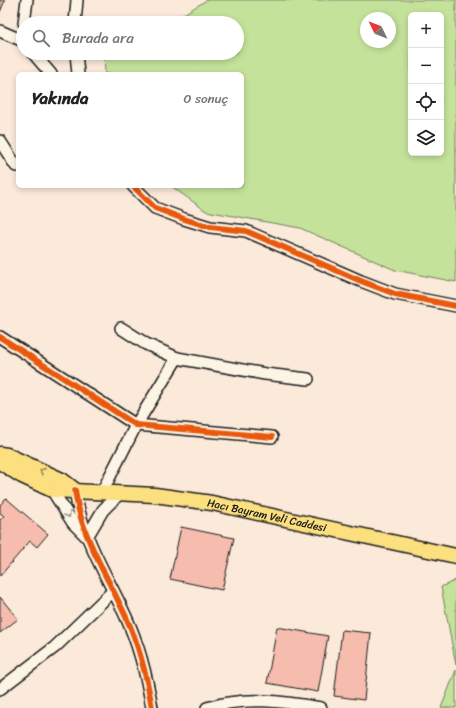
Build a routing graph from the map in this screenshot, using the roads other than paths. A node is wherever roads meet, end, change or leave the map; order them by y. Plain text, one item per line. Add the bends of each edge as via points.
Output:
1 (27, 0) edge
2 (77, 0) edge
3 (25, 16) edge
4 (76, 16) edge
5 (0, 31) edge
6 (16, 38) edge
7 (39, 60) edge
8 (77, 60) edge
9 (49, 72) edge
10 (78, 72) edge
11 (0, 141) edge
12 (16, 166) dead end
13 (135, 188) edge
14 (456, 306) edge
15 (121, 328) dead end
16 (0, 337) edge
17 (177, 358) junction
18 (308, 379) dead end
19 (136, 425) junction
20 (272, 436) dead end
21 (0, 454) edge
22 (0, 462) edge
23 (52, 490) junction
24 (75, 490) junction
25 (102, 492) junction
26 (120, 493) junction
27 (87, 537) junction
28 (456, 556) edge
29 (113, 591) junction
30 (0, 689) edge
31 (152, 708) edge
32 (207, 708) edge
33 (321, 708) edge

1 - 3 street
2 - 4 street
5 - 6 street
7 - 9 street
8 - 10 street
11 - 12 street
13 - 14 street via 155,208 184,219 210,227 246,231 395,294
15 - 17 street via 146,344
16 - 19 street
17 - 18 street
17 - 19 street
19 - 20 street
19 - 25 street
24 -> 21 main road via 62,480
22 - 23 main road, Hacı Bayram Veli Caddesi
23 - 24 main road, Hacı Bayram Veli Caddesi
23 -> 27 street via 73,523
24 - 25 main road, Hacı Bayram Veli Caddesi
24 - 27 street
25 - 26 main road, Hacı Bayram Veli Caddesi
26 - 27 street via 103,510
26 - 28 main road, Hacı Bayram Veli Caddesi via 226,506
27 - 29 street
29 - 30 street via 55,647
29 - 31 street via 127,618 147,678
32 - 33 street via 227,702 277,701

